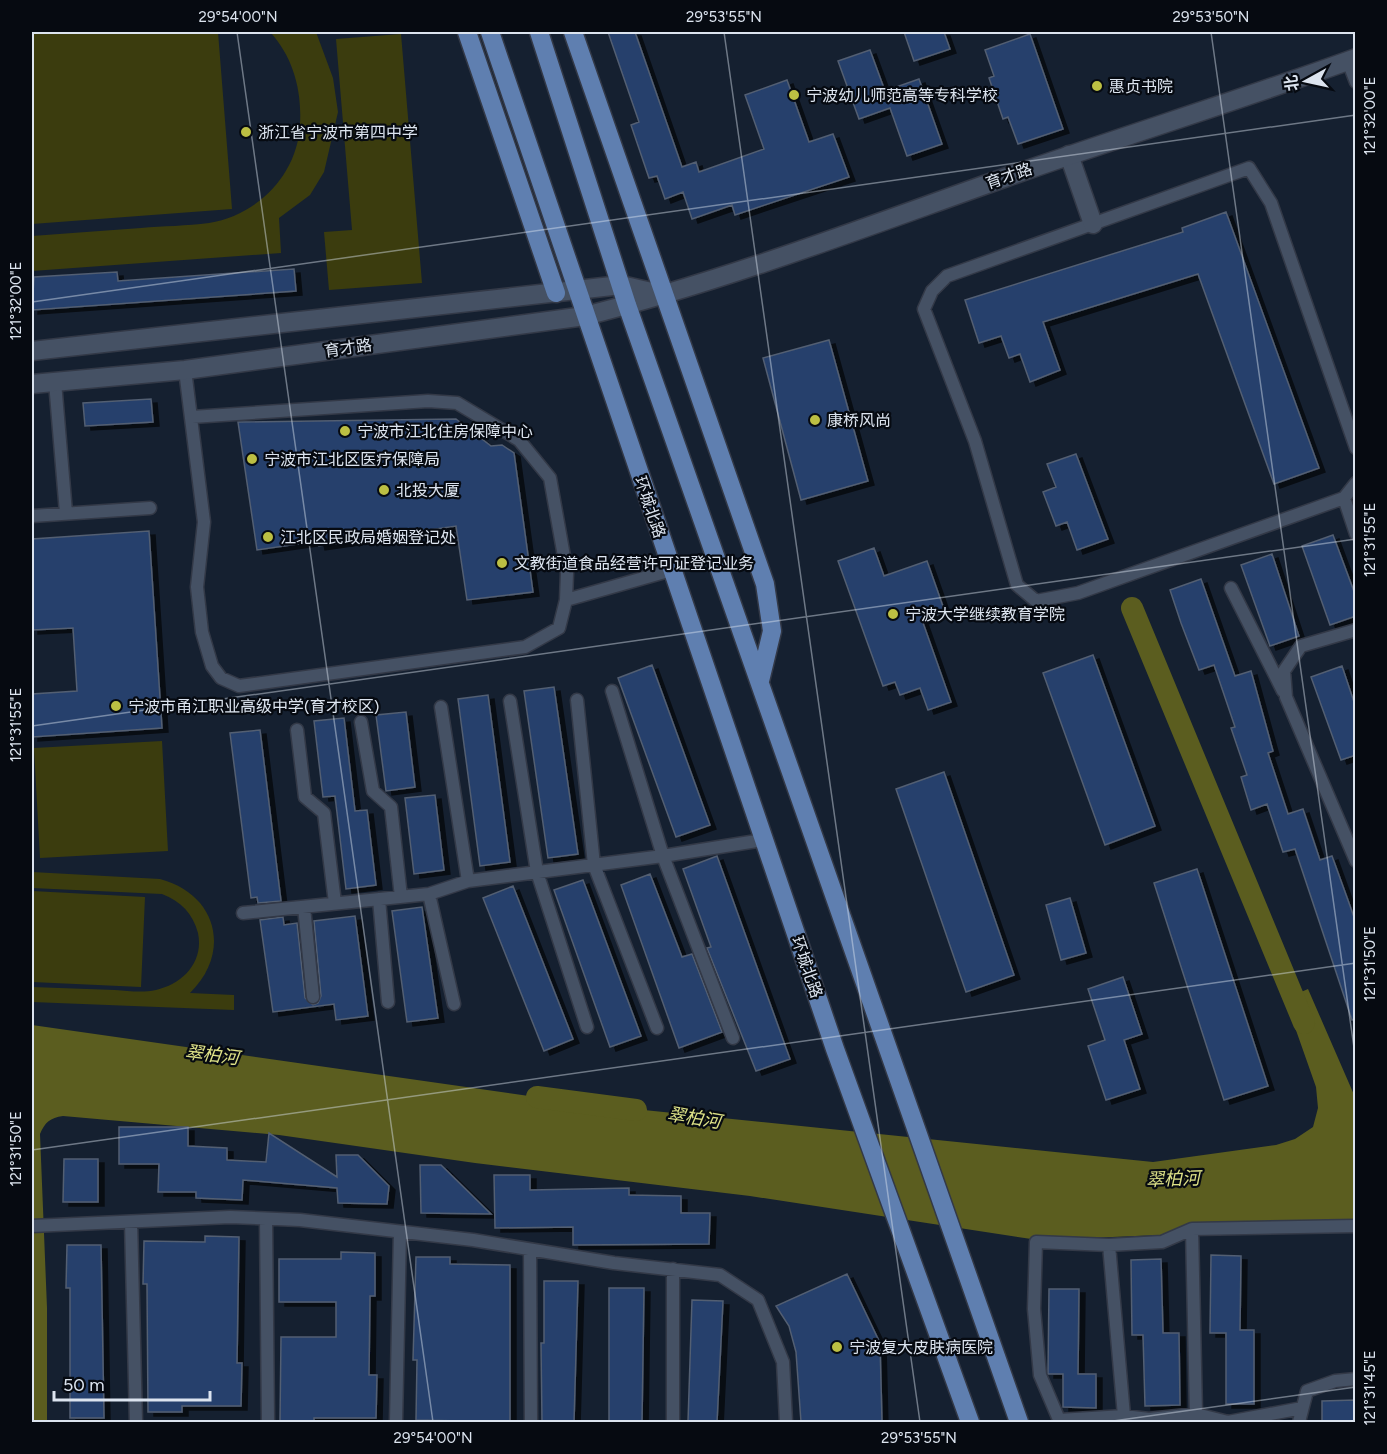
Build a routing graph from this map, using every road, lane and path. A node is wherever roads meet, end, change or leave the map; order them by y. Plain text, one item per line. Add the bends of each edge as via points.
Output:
1 (468, 32) edge
2 (490, 32) edge
3 (539, 32) edge
4 (573, 32) edge
5 (1352, 59) edge
6 (1356, 82) edge
7 (1069, 155) junction
8 (1093, 224) junction
9 (621, 285) junction
10 (576, 291) junction
11 (556, 293) junction
12 (662, 294) junction
13 (627, 305) junction
14 (585, 316) junction
15 (32, 351) edge
16 (186, 370) junction
17 (55, 382) junction
18 (32, 384) edge
19 (192, 417) junction
20 (1356, 448) edge
21 (1356, 483) edge
22 (1344, 498) junction
23 (150, 507) dead end
24 (66, 513) junction
25 (32, 516) edge
26 (1356, 534) edge
27 (672, 570) junction
28 (1231, 588) dead end
29 (566, 600) junction
30 (1356, 630) edge
31 (760, 681) junction
32 (612, 691) dead end
33 (1286, 698) junction
34 (577, 700) dead end
35 (510, 701) dead end
36 (441, 707) dead end
37 (361, 722) dead end
38 (297, 730) dead end
39 (764, 840) junction
40 (663, 856) junction
41 (1356, 861) edge
42 (594, 865) junction
43 (537, 872) junction
44 (468, 881) junction
45 (429, 894) junction
46 (401, 897) junction
47 (379, 899) junction
48 (335, 903) junction
49 (304, 907) junction
50 (243, 913) dead end
51 (313, 997) dead end
52 (388, 1002) dead end
53 (454, 1004) dead end
54 (587, 1027) dead end
55 (657, 1028) dead end
56 (733, 1038) dead end
57 (266, 1219) junction
58 (131, 1222) junction
59 (32, 1226) edge
60 (1356, 1226) edge
61 (1192, 1229) junction
62 (400, 1232) junction
63 (1109, 1245) junction
64 (530, 1250) junction
65 (673, 1269) junction
66 (1356, 1379) edge
67 (1302, 1408) junction
68 (1196, 1414) junction
69 (1124, 1416) junction
70 (1060, 1421) edge
71 (1149, 1421) edge
72 (136, 1422) edge
73 (268, 1422) edge
74 (396, 1422) edge
75 (531, 1422) edge
76 (673, 1422) edge
77 (786, 1422) edge
78 (970, 1422) edge
79 (1019, 1422) edge
80 (1228, 1422) edge
81 (1299, 1422) edge

1 - 11 main road
2 - 10 main road, 环城北路
3 - 9 main road
4 - 12 main road
5 - 6 lane
5 - 7 main road, 育才路
7 - 8 main road
7 - 12 main road, 育才路
8 - 20 lane via 1249,168 1271,203
8 - 22 lane via 947,276 932,291 924,309 975,441 1017,585 1036,601 1078,593
9 - 10 main road, 育才路
9 - 12 main road, 育才路
9 - 13 main road
10 - 11 main road, 育才路
10 - 14 main road, 环城北路
11 - 15 main road, 育才路
12 - 13 main road, 育才路
12 - 31 main road via 765,584 772,631
13 - 14 main road, 育才路
13 - 31 main road
14 - 16 main road, 育才路
14 - 27 main road, 环城北路
16 - 17 main road, 育才路
16 - 19 lane
17 - 18 main road, 育才路
17 - 24 lane
19 - 29 lane via 428,401 457,403 519,440 550,478 567,573
19 - 29 lane via 204,522 197,587 202,632 212,666 221,678 239,686 525,647 559,628
21 - 22 lane
22 - 26 lane
23 - 24 lane
24 - 25 lane
27 - 29 lane
27 - 39 main road, 环城北路
28 - 33 lane
30 - 33 lane via 1301,646 1284,671
31 - 79 main road
32 - 40 lane
33 - 41 lane
34 - 42 lane
35 - 43 lane
36 - 44 lane
37 - 46 lane via 373,791 391,807
38 - 48 lane via 305,796 324,813
39 - 40 lane
39 - 78 main road, 环城北路
40 - 42 lane
40 - 56 lane
42 - 43 lane
42 - 55 lane
43 - 44 lane
43 - 54 lane
44 - 45 lane
45 - 46 lane
45 - 53 lane
46 - 47 lane
47 - 48 lane
47 - 52 lane
48 - 49 lane
49 - 50 lane
49 - 51 lane
57 - 58 lane
57 - 62 lane
57 - 73 lane
58 - 59 lane
58 - 72 lane
60 - 61 lane
61 - 63 lane via 1162,1242
61 - 68 lane
62 - 64 lane
62 - 74 lane
63 - 69 lane
63 - 70 lane via 1036,1242 1034,1309 1040,1375
64 - 65 lane
64 - 75 lane
65 - 76 lane
65 - 77 lane via 720,1275 758,1300 783,1362
66 - 67 lane via 1307,1392
67 - 80 lane
67 - 81 lane
68 - 71 lane
68 - 80 lane
69 - 70 lane
69 - 71 lane

